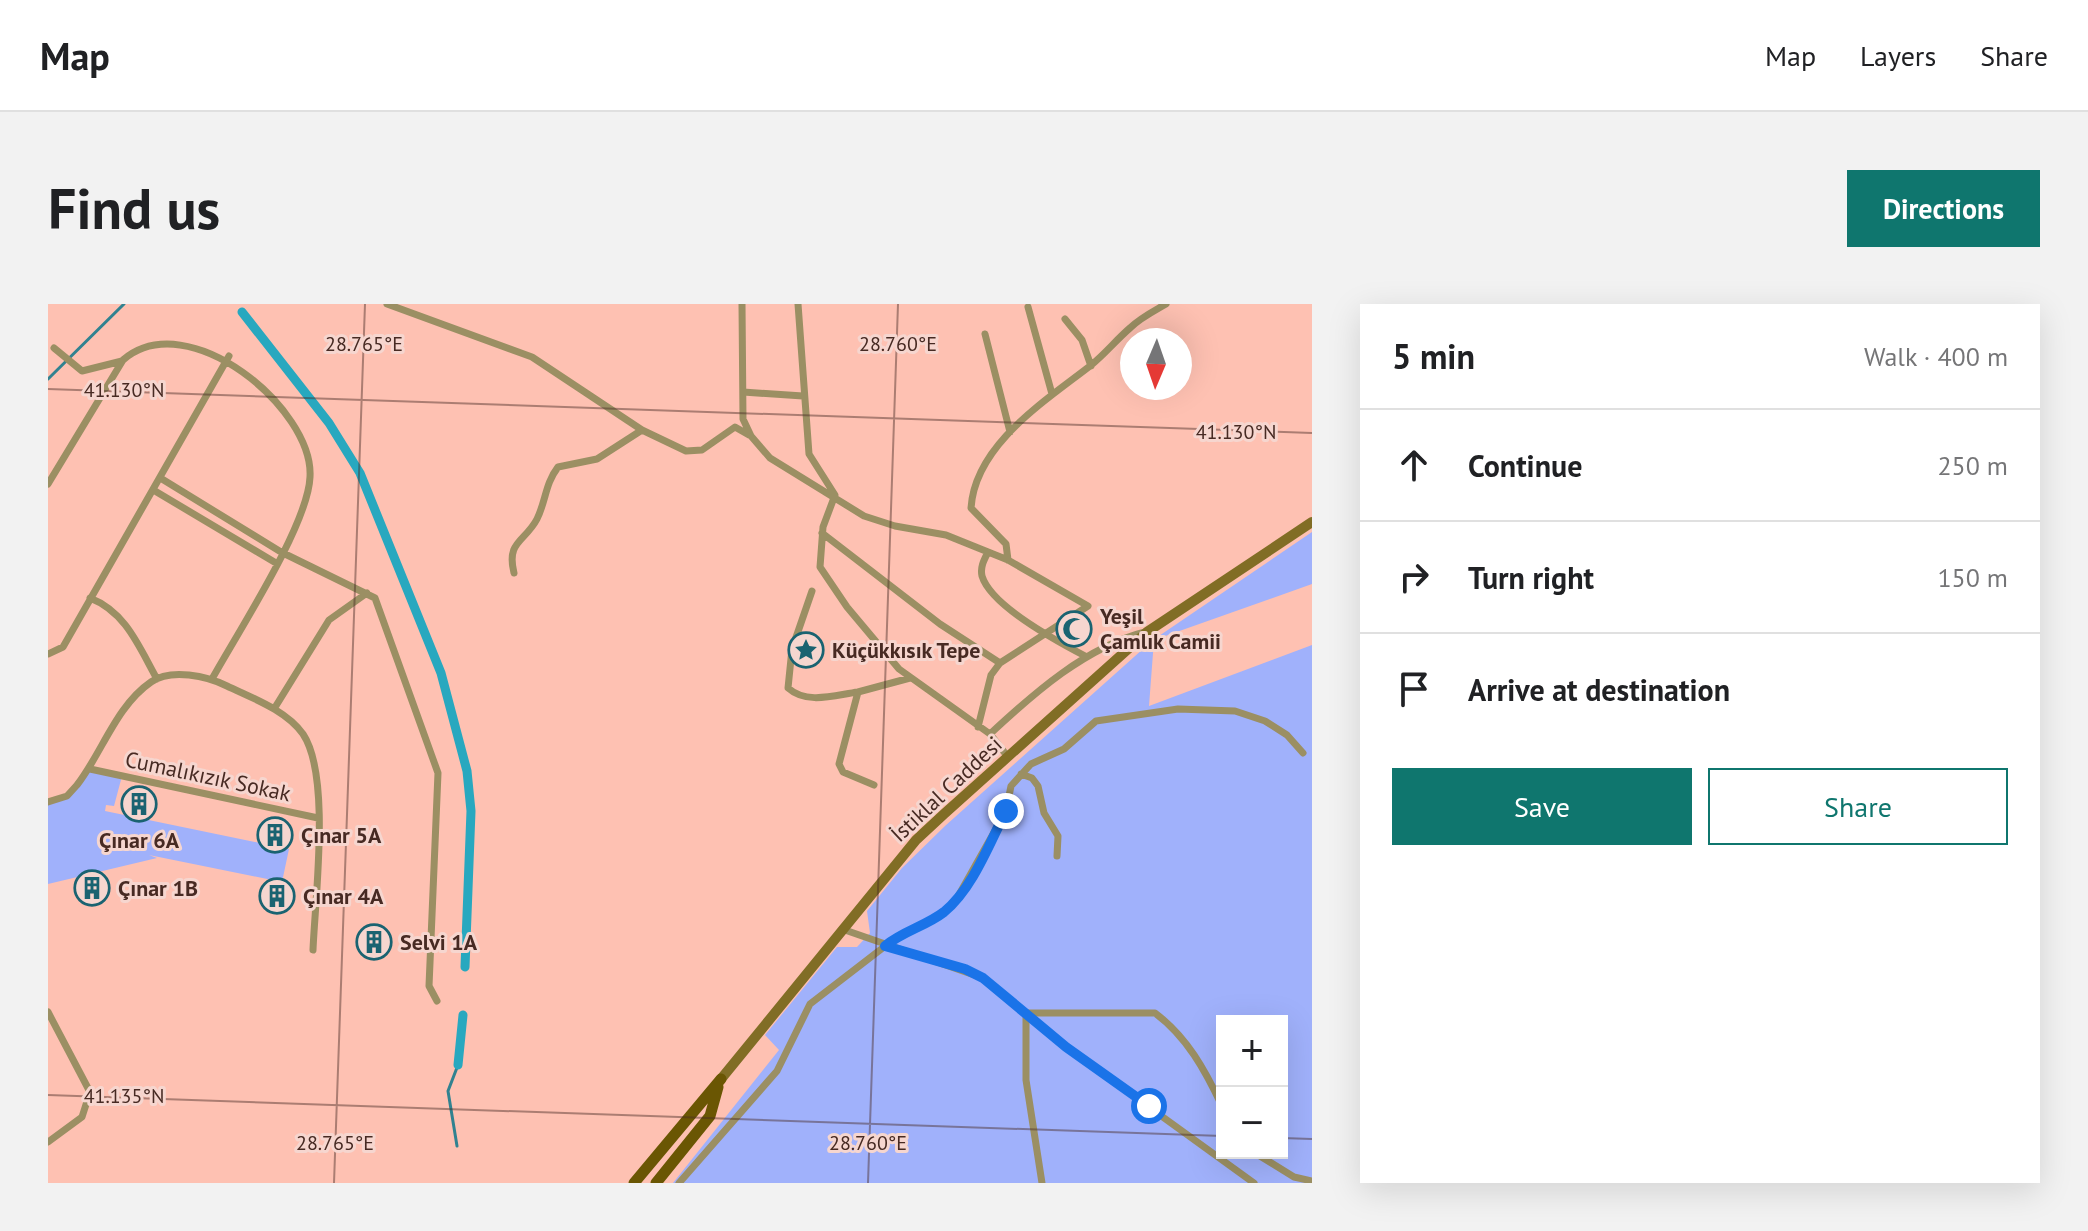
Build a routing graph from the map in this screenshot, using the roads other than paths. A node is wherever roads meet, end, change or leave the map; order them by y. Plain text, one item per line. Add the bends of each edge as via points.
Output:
1 (387, 304) edge
2 (742, 304) edge
3 (798, 304) edge
4 (1166, 304) edge
5 (1028, 307) dead end
6 (1065, 319) dead end
7 (985, 334) dead end
8 (54, 348) dead end
9 (229, 356) junction
10 (123, 360) junction
11 (1091, 366) junction
12 (743, 392) junction
13 (1052, 394) junction
14 (803, 396) junction
15 (642, 430) junction
16 (1010, 432) junction
17 (751, 436) junction
18 (162, 479) junction
19 (48, 484) edge
20 (155, 491) junction
21 (835, 495) junction
22 (1312, 522) edge
23 (822, 533) junction
24 (281, 552) junction
25 (988, 552) junction
26 (1008, 560) junction
27 (276, 563) junction
28 (514, 573) dead end
29 (812, 591) dead end
30 (367, 593) junction
31 (90, 598) junction
32 (1147, 632) junction
33 (1041, 634) junction
34 (48, 654) edge
35 (1087, 657) junction
36 (1000, 663) junction
37 (910, 678) junction
38 (157, 679) junction
39 (212, 679) junction
40 (858, 692) junction
41 (274, 709) junction
42 (978, 727) junction
43 (990, 734) junction
44 (1303, 753) dead end
45 (1008, 757) junction
46 (90, 769) junction
47 (1021, 774) junction
48 (874, 785) dead end
49 (48, 802) edge
50 (318, 818) junction
51 (1057, 856) dead end
52 (842, 929) junction
53 (885, 946) junction
54 (313, 950) dead end
55 (437, 1001) dead end
56 (48, 1012) edge
57 (1026, 1013) junction
58 (721, 1079) junction
59 (1216, 1095) edge
60 (48, 1142) edge
61 (1265, 1159) edge
62 (1312, 1181) edge
63 (634, 1183) edge
64 (656, 1183) edge
65 (679, 1183) edge
66 (1042, 1183) edge
67 (1254, 1183) edge

1 - 15 street via 532,357
2 - 12 street
3 - 14 street
4 - 11 street via 1132,325
5 - 13 street
6 - 11 street via 1082,340
7 - 16 street
8 - 10 street via 82,371
9 - 10 street via 186,336 160,338
9 - 18 street
9 - 24 street via 263,383 309,456 305,504
10 - 19 street
11 - 13 street
12 - 14 street
12 - 17 street via 743,419
13 - 16 street
14 - 21 street via 809,454
15 - 17 street via 686,451 702,450 735,427
15 - 28 street via 597,459 558,467 536,520 517,540 511,558
16 - 26 street via 983,470 971,508 1006,544
17 - 21 street via 770,458
18 - 20 street
18 - 24 street
20 - 27 street
20 - 31 street
21 - 23 street
21 - 25 street via 864,516 946,535
22 - 32 main road, İstiklal Caddesi
23 - 36 street
23 - 37 street via 820,567 847,607
24 - 27 street
24 - 30 street
25 - 26 street
25 - 33 street via 981,566 983,579
26 - 33 street via 1088,606
27 - 39 street
29 - 40 street via 792,649 788,688 814,698
30 - 41 street via 329,620
30 - 55 street via 375,598 438,773 429,986
31 - 34 street via 63,647
31 - 38 street via 121,616
32 - 35 street
32 - 45 main road, İstiklal Caddesi
33 - 35 street
33 - 36 street
35 - 43 street
36 - 42 street via 991,675
37 - 40 street
37 - 42 street
38 - 39 street
38 - 46 street via 126,708
39 - 41 street
40 - 48 street via 839,764 843,772
41 - 50 street via 303,734 310,748 318,777
42 - 43 street
43 - 45 street
44 - 47 street via 1265,721 1235,711 1147,711 1096,721 1064,749
45 - 52 main road, İstiklal Caddesi via 916,840
46 - 49 street via 67,796
46 - 50 street, Cumalıkızık Sokak
47 - 51 street via 1038,786 1044,813 1058,836
47 - 53 street via 956,900
50 - 54 street
52 - 53 street
52 - 58 main road, İstiklal Caddesi
53 - 57 street via 965,969
53 - 65 street via 810,1004 777,1071
56 - 60 street via 90,1092 82,1117
57 - 59 street via 1155,1013 1190,1048
57 - 66 street via 1026,1080
57 - 67 street
58 - 63 main road, İstiklal Caddesi
58 - 64 main road via 710,1116
61 - 62 street

